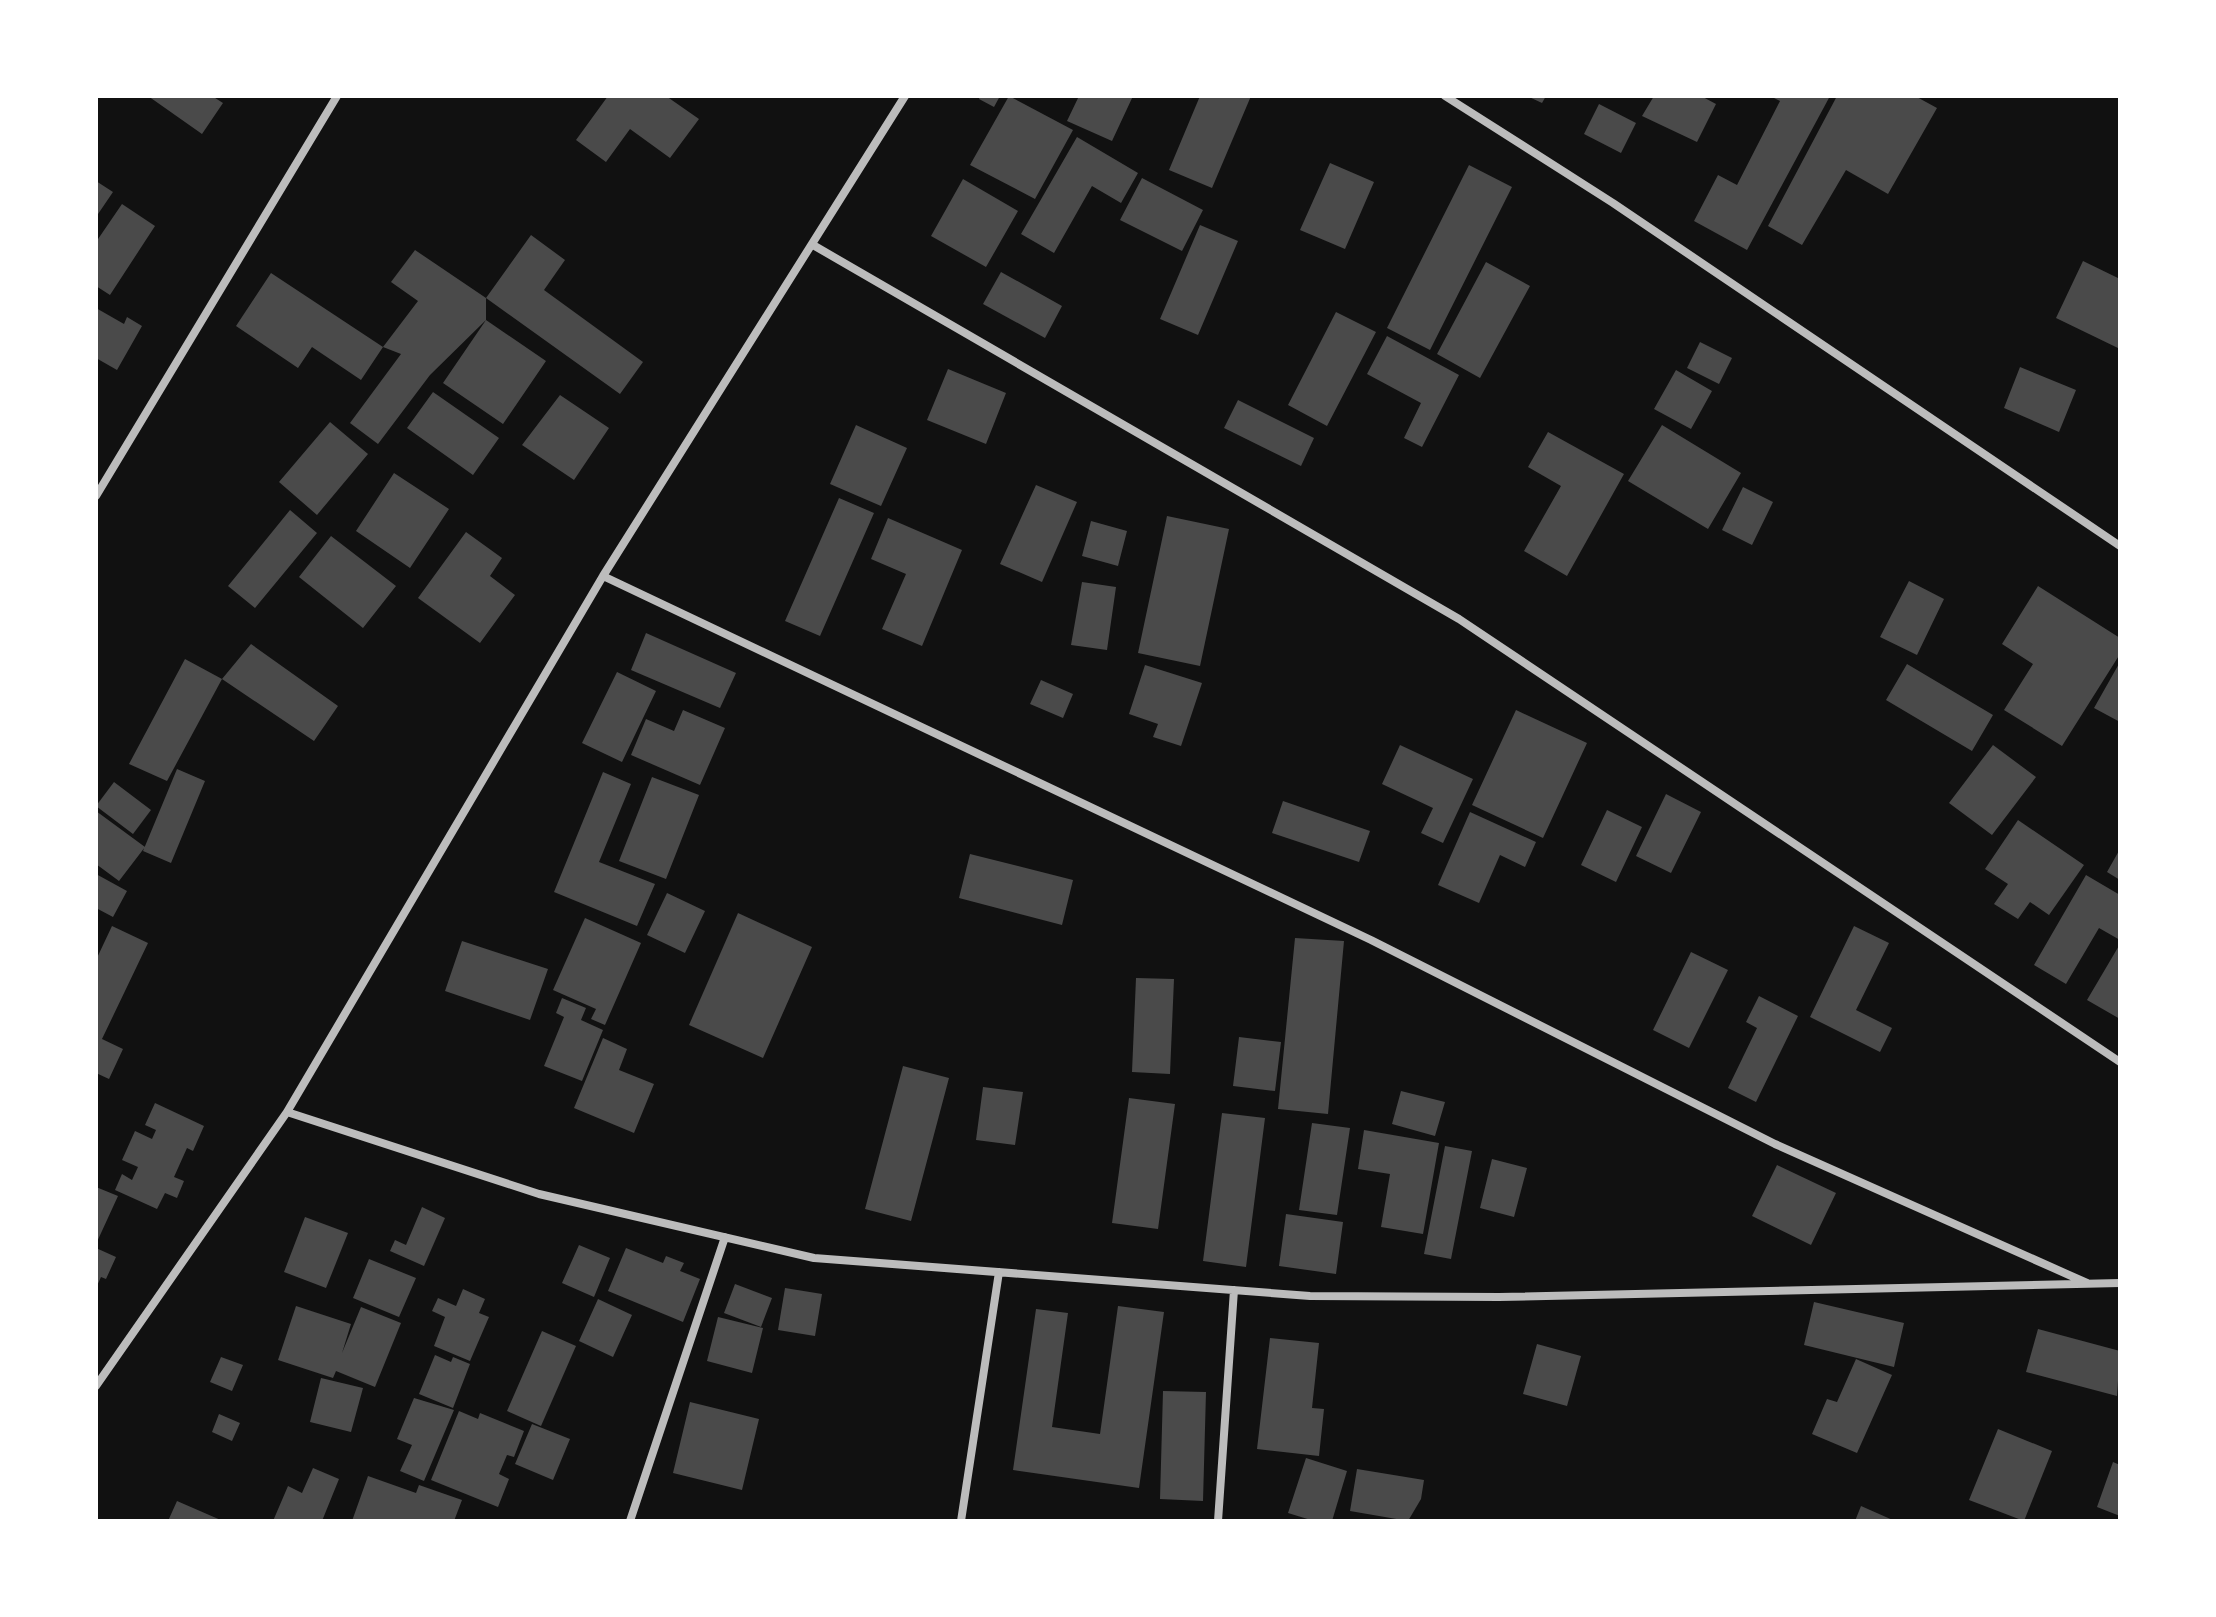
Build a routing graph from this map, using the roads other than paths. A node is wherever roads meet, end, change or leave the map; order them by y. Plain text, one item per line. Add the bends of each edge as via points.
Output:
1 (337, 96) edge
2 (905, 96) edge
3 (1445, 96) edge
4 (813, 245) junction
5 (96, 496) edge
6 (2120, 546) edge
7 (603, 576) junction
8 (2120, 1062) edge
9 (287, 1112) junction
10 (725, 1237) junction
11 (999, 1272) junction
12 (2120, 1283) edge
13 (2088, 1284) junction
14 (1234, 1290) junction
15 (96, 1386) edge
16 (631, 1521) edge
17 (961, 1521) edge
18 (1218, 1521) edge

1 - 5 street
2 - 4 street
3 - 6 street via 1613,203
4 - 7 street
4 - 8 street via 1459,619
7 - 9 street
7 - 13 street via 1371,940 1775,1144
9 - 10 street via 539,1194
9 - 15 street
10 - 11 street via 814,1258
10 - 16 street
11 - 14 street
11 - 17 street
12 - 13 street
13 - 14 street via 1499,1297
14 - 18 street

